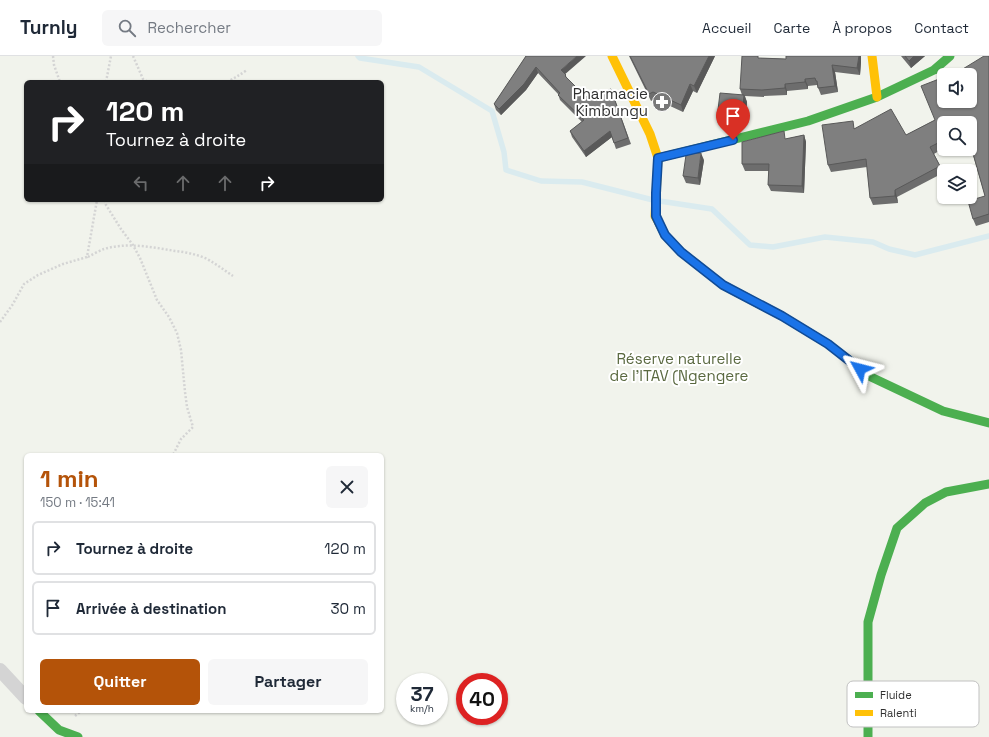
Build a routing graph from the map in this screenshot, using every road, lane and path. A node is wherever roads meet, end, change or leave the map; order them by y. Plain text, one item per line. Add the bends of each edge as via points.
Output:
1 (53, 56) edge
2 (111, 56) edge
3 (132, 56) edge
4 (872, 56) edge
5 (950, 56) edge
6 (615, 58) edge
7 (247, 70) dead end
8 (59, 80) edge
9 (106, 80) edge
10 (145, 80) edge
11 (230, 80) edge
12 (877, 97) junction
13 (658, 158) junction
14 (97, 202) edge
15 (105, 202) edge
16 (133, 245) junction
17 (87, 257) junction
18 (233, 276) dead end
19 (0, 322) edge
20 (989, 423) edge
21 (174, 453) edge
22 (989, 484) edge
23 (0, 670) edge
24 (868, 681) edge
25 (24, 696) edge
26 (41, 713) edge
27 (78, 737) edge

1 - 8 path
2 - 9 path
3 - 10 path
4 - 12 street
5 - 12 street via 934,70
6 - 13 street via 650,134
7 - 11 path
12 - 13 street via 808,121
13 - 20 street via 656,216 665,235 681,252 723,285 828,344 871,377 943,411
14 - 17 path
15 - 16 path
16 - 17 path via 104,249
16 - 18 path via 190,253 204,258
16 - 21 path via 157,300 177,333 181,350 187,407 193,427 181,439
17 - 19 path via 63,264 24,284
22 - 24 street via 946,492 925,503 897,528 868,622
23 - 25 street
26 - 27 street via 59,730

